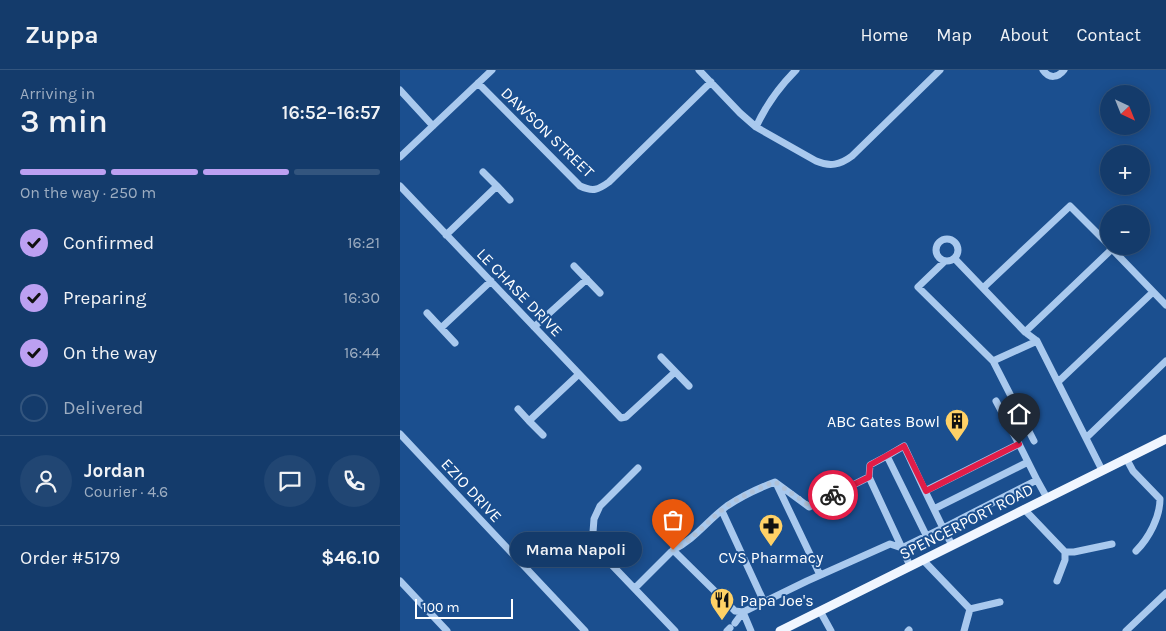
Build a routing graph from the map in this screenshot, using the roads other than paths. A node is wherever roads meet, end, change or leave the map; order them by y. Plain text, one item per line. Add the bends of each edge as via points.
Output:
1 (492, 70) edge
2 (700, 70) edge
3 (796, 70) edge
4 (940, 70) edge
5 (1043, 70) edge
6 (1064, 70) edge
7 (711, 82) junction
8 (478, 83) junction
9 (400, 90) edge
10 (433, 126) junction
11 (756, 128) junction
12 (400, 157) edge
13 (483, 172) dead end
14 (400, 186) edge
15 (497, 186) junction
16 (510, 200) dead end
17 (446, 235) junction
18 (1100, 237) edge
19 (1102, 255) edge
20 (1118, 255) edge
21 (955, 259) junction
22 (944, 262) junction
23 (574, 266) dead end
24 (586, 279) junction
25 (490, 281) junction
26 (983, 288) junction
27 (1153, 292) junction
28 (600, 294) dead end
29 (1166, 305) edge
30 (427, 312) dead end
31 (534, 327) junction
32 (441, 328) junction
33 (1025, 332) junction
34 (1038, 341) junction
35 (455, 343) dead end
36 (661, 357) dead end
37 (993, 361) junction
38 (1166, 361) edge
39 (675, 372) junction
40 (579, 374) junction
41 (1059, 381) junction
42 (689, 386) dead end
43 (996, 401) dead end
44 (518, 409) dead end
45 (529, 421) junction
46 (400, 434) edge
47 (543, 435) dead end
48 (1087, 437) junction
49 (1166, 439) edge
50 (1034, 441) dead end
51 (1019, 444) junction
52 (887, 456) junction
53 (1126, 458) junction
54 (1028, 462) junction
55 (638, 468) dead end
56 (1102, 470) junction
57 (869, 477) junction
58 (1037, 480) junction
59 (775, 482) junction
60 (926, 491) junction
61 (1047, 498) junction
62 (1163, 500) edge
63 (934, 509) junction
64 (1024, 509) junction
65 (722, 510) junction
66 (943, 528) junction
67 (927, 537) junction
68 (1112, 544) dead end
69 (952, 545) junction
70 (902, 548) junction
71 (673, 550) junction
72 (1136, 551) dead end
73 (1065, 552) junction
74 (923, 560) junction
75 (910, 566) junction
76 (820, 575) junction
77 (1057, 580) dead end
78 (400, 581) edge
79 (635, 588) junction
80 (1166, 593) edge
81 (764, 602) junction
82 (1000, 602) dead end
83 (970, 609) junction
84 (820, 611) junction
85 (743, 612) junction
86 (731, 628) edge
87 (447, 631) edge
88 (585, 631) edge
89 (675, 631) edge
90 (751, 631) edge
91 (780, 631) edge
92 (831, 631) edge
93 (964, 631) edge
94 (1126, 631) edge

1 - 8 street
2 - 7 street
3 - 11 street via 770,99
4 - 11 street via 852,156 837,165 816,161
5 - 6 street via 1052,76 1060,75
7 - 8 street, DAWSON STREET via 609,182 591,191 580,186
7 - 11 street
8 - 10 street
9 - 10 street
10 - 12 street
13 - 15 street
14 - 17 street, LE CHASE DRIVE
15 - 16 street
15 - 17 street
17 - 25 street, LE CHASE DRIVE
18 - 26 street via 1070,206
19 - 33 street
20 - 27 street
21 - 22 street
21 - 22 street via 957,245 944,239 935,250
21 - 26 street
22 - 37 street via 918,287
23 - 24 street
24 - 28 street
24 - 31 street
25 - 31 street, LE CHASE DRIVE
25 - 32 street
26 - 33 street
27 - 29 street
27 - 41 street
30 - 32 street
31 - 40 street, LE CHASE DRIVE
32 - 35 street
33 - 34 street
34 - 37 street
34 - 41 street
36 - 39 street
37 - 50 street
38 - 48 street
39 - 40 street, LE CHASE DRIVE via 621,418
39 - 42 street
40 - 45 street
41 - 48 street
43 - 51 street
44 - 45 street
45 - 47 street
46 - 88 street, EZIO DRIVE
48 - 56 street
49 - 53 main road, SPENCERPORT ROAD
51 - 54 street
51 - 60 street
52 - 57 street via 870,465
52 - 60 street via 904,446
52 - 67 street
53 - 56 main road, SPENCERPORT ROAD
53 - 62 street via 1133,471
54 - 58 street
54 - 63 street
55 - 79 street via 600,506 593,532 600,551
56 - 61 main road, SPENCERPORT ROAD
57 - 59 street via 810,506
57 - 70 street
58 - 61 street
58 - 66 street
59 - 65 street via 756,489
59 - 76 street
60 - 63 street
61 - 64 main road, SPENCERPORT ROAD
62 - 72 street via 1146,541
63 - 66 street
64 - 69 main road, SPENCERPORT ROAD
64 - 73 street
65 - 71 street
65 - 81 street
66 - 67 street
66 - 69 street
67 - 70 street
68 - 73 street
69 - 74 main road, SPENCERPORT ROAD
70 - 75 street
70 - 76 street via 890,544
71 - 79 street
71 - 85 street via 735,610
73 - 77 street
74 - 75 main road, SPENCERPORT ROAD
74 - 83 street
75 - 84 main road, SPENCERPORT ROAD
76 - 81 street
78 - 87 street
79 - 89 street
80 - 94 street
81 - 85 street
82 - 83 street
83 - 93 street
84 - 91 main road, SPENCERPORT ROAD
84 - 92 street
85 - 86 street
85 - 90 street

